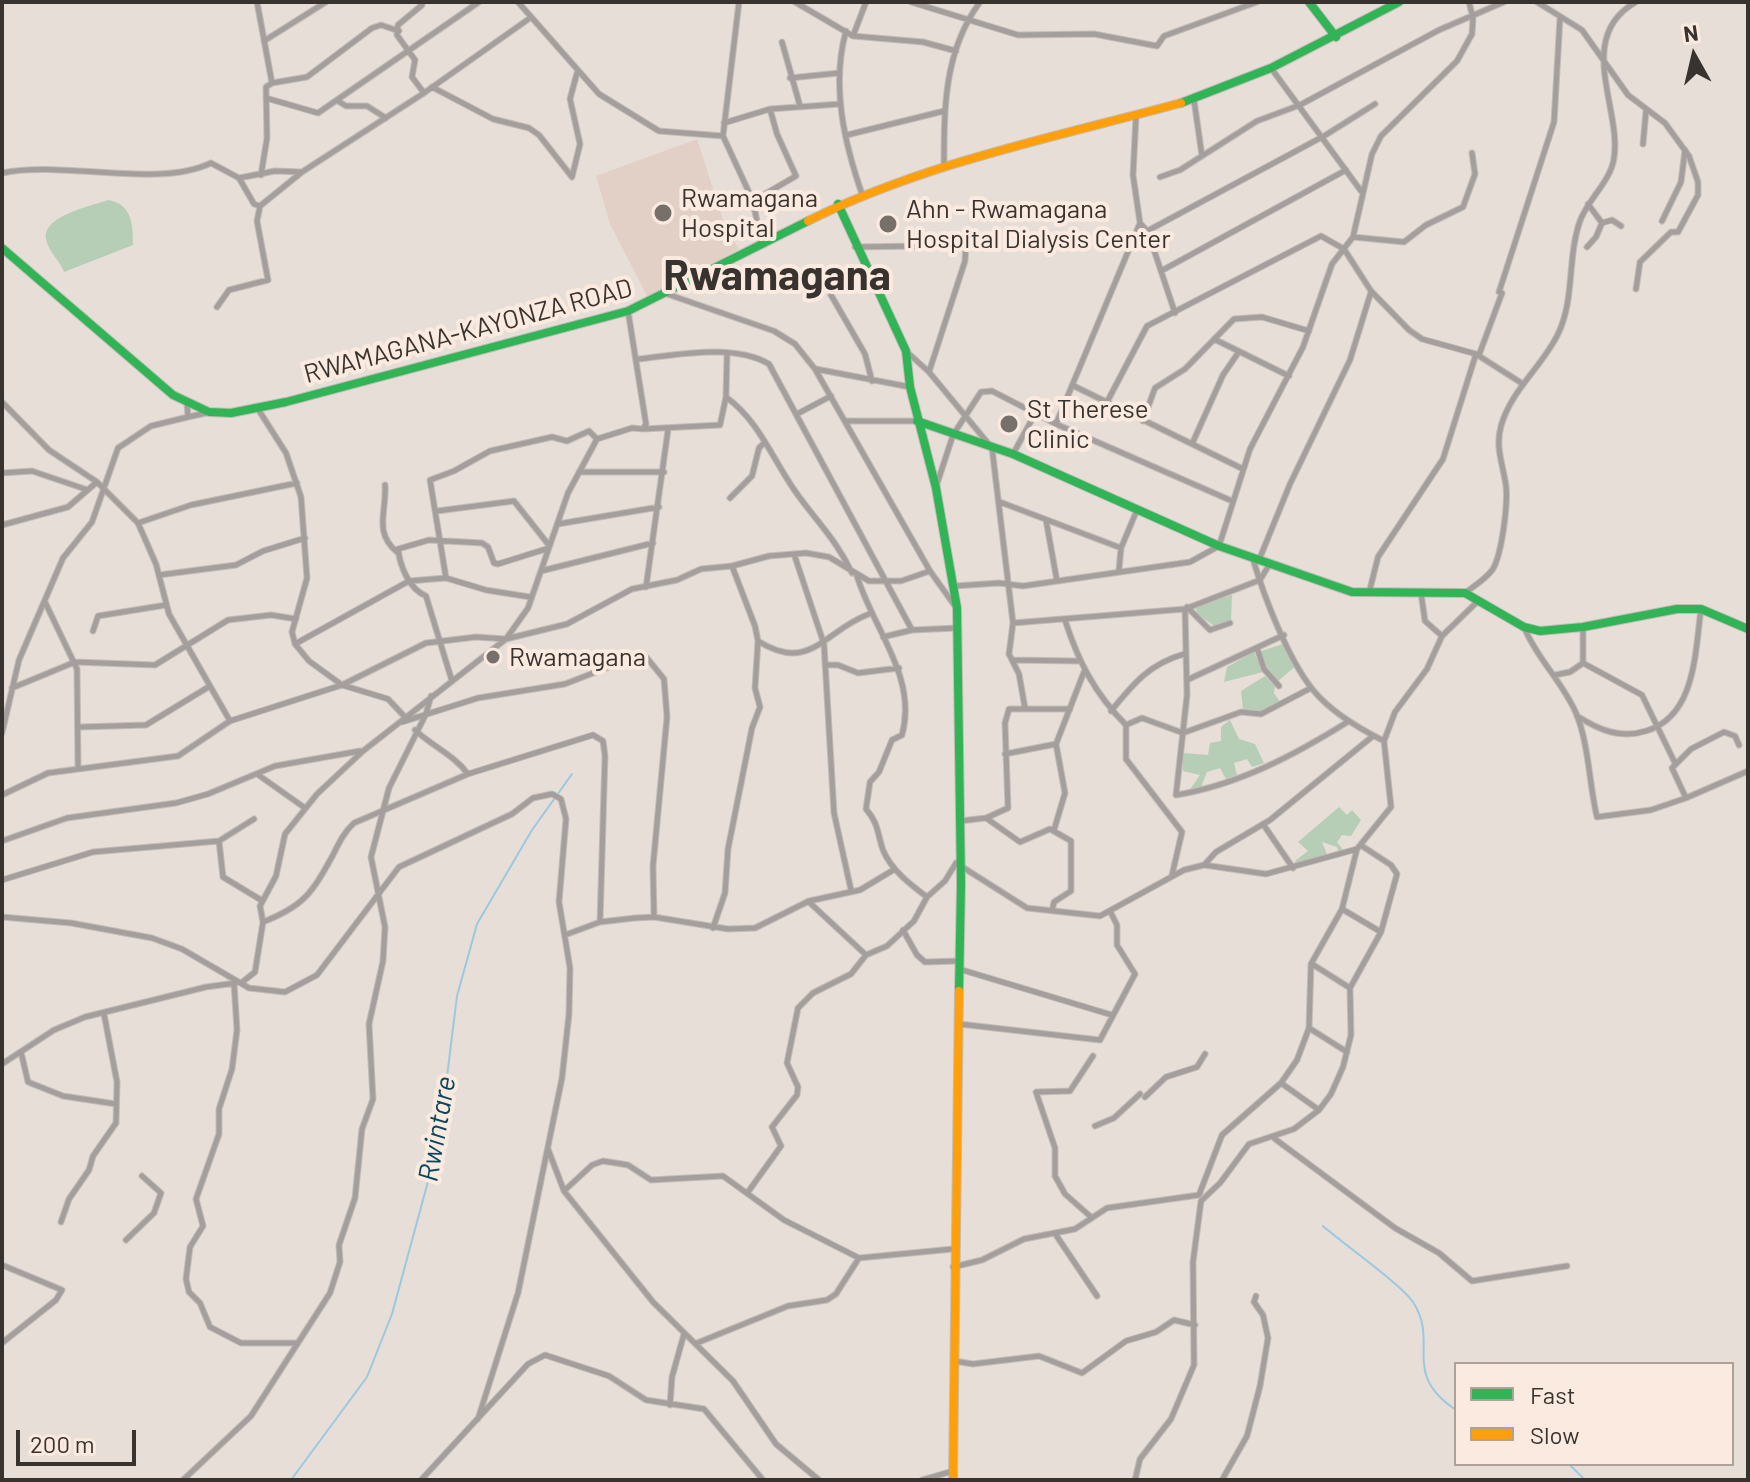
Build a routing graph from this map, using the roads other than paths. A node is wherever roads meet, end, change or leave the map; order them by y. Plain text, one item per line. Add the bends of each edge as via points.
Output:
1 (257, 2) edge
2 (326, 2) edge
3 (479, 2) edge
4 (518, 2) edge
5 (739, 2) edge
6 (795, 2) edge
7 (866, 2) edge
8 (911, 2) edge
9 (980, 2) edge
10 (1257, 2) edge
11 (1309, 2) edge
12 (1399, 2) edge
13 (1469, 2) edge
14 (1504, 2) edge
15 (1537, 2) edge
16 (1636, 2) edge
17 (422, 5) dead end
18 (530, 18) junction
19 (1473, 18) junction
20 (1560, 18) junction
21 (968, 19) junction
22 (399, 31) junction
23 (846, 31) junction
24 (853, 36) junction
25 (1336, 37) junction
26 (264, 41) junction
27 (782, 42) dead end
28 (409, 49) junction
29 (956, 51) junction
30 (1606, 60) junction
31 (1271, 68) junction
32 (577, 73) junction
33 (839, 73) junction
34 (1604, 73) junction
35 (1614, 75) junction
36 (790, 78) junction
37 (272, 83) junction
38 (432, 87) junction
39 (424, 93) junction
40 (266, 98) junction
41 (1194, 99) junction
42 (795, 100) junction
43 (338, 101) junction
44 (840, 104) junction
45 (1375, 104) dead end
46 (1300, 105) junction
47 (800, 106) junction
48 (790, 107) junction
49 (770, 109) junction
50 (944, 111) junction
51 (1646, 111) junction
52 (1136, 117) junction
53 (386, 118) junction
54 (724, 123) junction
55 (847, 135) junction
56 (723, 136) junction
57 (1324, 136) junction
58 (1643, 144) dead end
59 (1685, 149) junction
60 (1472, 153) dead end
61 (1202, 156) junction
62 (944, 167) junction
63 (1346, 170) junction
64 (302, 172) junction
65 (2, 173) edge
66 (261, 175) junction
67 (1160, 177) dead end
68 (239, 178) junction
69 (1362, 192) junction
70 (862, 194) junction
71 (753, 201) junction
72 (1587, 203) junction
73 (838, 204) junction
74 (260, 206) junction
75 (1662, 221) dead end
76 (1140, 223) junction
77 (1602, 223) junction
78 (1621, 226) dead end
79 (1148, 232) junction
80 (1136, 237) junction
81 (1353, 237) junction
82 (761, 243) junction
83 (855, 247) junction
84 (1587, 247) dead end
85 (2, 248) edge
86 (1344, 249) junction
87 (1161, 271) junction
88 (1636, 289) dead end
89 (1371, 291) junction
90 (666, 294) junction
91 (831, 295) dead end
92 (217, 307) dead end
93 (628, 311) junction
94 (1175, 313) junction
95 (1309, 331) junction
96 (1214, 339) junction
97 (906, 351) junction
98 (1238, 353) junction
99 (727, 354) junction
100 (1476, 354) junction
101 (638, 359) junction
102 (815, 369) junction
103 (929, 372) junction
104 (1289, 376) junction
105 (872, 381) junction
106 (1523, 384) junction
107 (1072, 385) junction
108 (910, 387) junction
109 (831, 396) junction
110 (726, 397) junction
111 (2, 402) edge
112 (187, 402) junction
113 (1107, 402) junction
114 (257, 408) junction
115 (209, 412) junction
116 (797, 414) junction
117 (965, 414) junction
118 (1035, 414) junction
119 (188, 417) junction
120 (846, 421) junction
121 (917, 421) junction
122 (1143, 421) junction
123 (1056, 424) junction
124 (643, 429) junction
125 (668, 430) junction
126 (953, 435) junction
127 (597, 439) junction
128 (764, 443) junction
129 (1192, 444) junction
130 (992, 448) junction
131 (1013, 454) junction
132 (1243, 469) junction
133 (578, 472) junction
134 (664, 472) junction
135 (2, 473) edge
136 (97, 482) junction
137 (297, 483) junction
138 (385, 485) dead end
139 (936, 488) junction
140 (106, 489) junction
141 (89, 490) junction
142 (730, 498) dead end
143 (1232, 501) junction
144 (1000, 502) junction
145 (659, 507) junction
146 (1137, 510) junction
147 (437, 511) junction
148 (1046, 520) junction
149 (138, 523) junction
150 (558, 524) junction
151 (2, 525) edge
152 (305, 538) junction
153 (442, 540) junction
154 (653, 543) junction
155 (547, 546) junction
156 (1219, 546) junction
157 (1121, 548) junction
158 (397, 552) junction
159 (794, 554) junction
160 (1256, 559) junction
161 (1269, 565) junction
162 (732, 566) junction
163 (1119, 570) junction
164 (541, 571) junction
165 (930, 571) junction
166 (159, 575) junction
167 (854, 575) junction
168 (446, 578) junction
169 (1260, 580) junction
170 (409, 581) junction
171 (1057, 581) junction
172 (886, 583) junction
173 (1008, 584) junction
174 (955, 586) junction
175 (646, 587) junction
176 (1369, 593) junction
177 (1421, 593) junction
178 (1465, 593) junction
179 (530, 597) junction
180 (44, 601) junction
181 (1478, 601) junction
182 (166, 605) junction
183 (957, 608) junction
184 (1186, 608) junction
185 (1701, 609) junction
186 (869, 614) junction
187 (296, 620) junction
188 (1065, 620) junction
189 (1013, 623) junction
190 (1230, 623) dead end
191 (1524, 627) junction
192 (1583, 627) junction
193 (958, 628) junction
194 (1748, 629) edge
195 (912, 630) junction
196 (93, 631) dead end
197 (1284, 635) junction
198 (1442, 636) junction
199 (883, 637) junction
200 (506, 639) junction
201 (758, 641) junction
202 (439, 642) junction
203 (187, 644) junction
204 (295, 644) junction
205 (824, 644) junction
206 (1257, 648) junction
207 (1184, 654) junction
208 (1013, 660) junction
209 (1078, 661) junction
210 (75, 662) junction
211 (1583, 663) junction
212 (825, 665) junction
213 (899, 668) junction
214 (1085, 671) junction
215 (1555, 675) junction
216 (1187, 680) junction
217 (452, 681) junction
218 (342, 685) junction
219 (210, 686) junction
220 (1279, 686) dead end
221 (12, 688) junction
222 (1311, 688) junction
223 (958, 690) junction
224 (431, 696) junction
225 (1025, 708) junction
226 (1070, 709) junction
227 (1111, 711) junction
228 (426, 714) junction
229 (1577, 716) junction
230 (403, 720) junction
231 (230, 721) junction
232 (1349, 721) junction
233 (1126, 725) junction
234 (80, 727) junction
235 (1657, 728) junction
236 (415, 730) junction
237 (2, 733) edge
238 (1183, 733) junction
239 (1373, 736) junction
240 (1384, 741) junction
241 (1056, 744) junction
242 (1739, 745) dead end
243 (363, 751) junction
244 (1005, 754) junction
245 (1675, 763) junction
246 (78, 767) junction
247 (1748, 771) edge
248 (256, 773) junction
249 (468, 774) junction
250 (2, 795) edge
251 (1686, 798) junction
252 (305, 808) junction
253 (384, 809) junction
254 (986, 818) junction
255 (254, 819) dead end
256 (960, 821) junction
257 (1263, 824) junction
258 (1054, 830) junction
259 (2, 841) edge
260 (219, 841) junction
261 (960, 843) junction
262 (1359, 847) junction
263 (961, 863) junction
264 (1204, 865) junction
265 (1293, 868) junction
266 (895, 869) junction
267 (1172, 876) junction
268 (2, 880) edge
269 (378, 890) junction
270 (851, 890) junction
271 (927, 897) junction
272 (261, 900) junction
273 (809, 901) junction
274 (1342, 909) junction
275 (1052, 911) junction
276 (1111, 913) junction
277 (2, 917) edge
278 (654, 917) junction
279 (263, 922) junction
280 (600, 922) junction
281 (960, 925) junction
282 (713, 928) junction
283 (903, 930) junction
284 (1381, 932) junction
285 (565, 935) junction
286 (866, 955) junction
287 (1311, 964) junction
288 (959, 965) junction
289 (237, 983) junction
290 (1350, 988) junction
291 (104, 1014) junction
292 (1112, 1015) junction
293 (959, 1024) junction
294 (1309, 1028) junction
295 (21, 1052) junction
296 (1347, 1052) junction
297 (1205, 1054) dead end
298 (1093, 1056) dead end
299 (2, 1064) edge
300 (1281, 1083) junction
301 (116, 1104) junction
302 (1319, 1110) junction
303 (1095, 1126) dead end
304 (1274, 1138) junction
305 (547, 1148) junction
306 (142, 1176) dead end
307 (564, 1191) junction
308 (748, 1192) junction
309 (1091, 1217) junction
310 (61, 1222) dead end
311 (1056, 1235) junction
312 (126, 1240) dead end
313 (953, 1249) junction
314 (859, 1258) junction
315 (2, 1265) edge
316 (1567, 1266) dead end
317 (953, 1267) junction
318 (1097, 1296) dead end
319 (1256, 1296) dead end
320 (1195, 1325) junction
321 (684, 1334) junction
322 (2, 1343) edge
323 (297, 1343) junction
324 (696, 1343) junction
325 (954, 1361) junction
326 (670, 1405) junction
327 (478, 1419) junction
328 (1137, 1472) junction
329 (953, 1476) edge
330 (183, 1480) edge
331 (421, 1480) edge
332 (763, 1480) edge
333 (819, 1480) edge
334 (922, 1480) edge
335 (1135, 1480) edge
336 (1142, 1480) edge
337 (1222, 1480) edge

1 - 26 street
2 - 26 street
3 - 28 street
4 - 18 street
5 - 54 street
6 - 23 street
7 - 24 street
8 - 21 street
9 - 21 street
10 - 21 street via 1164,36 1157,46 1094,34 1018,35
11 - 25 main road
12 - 25 main road, RWAMAGANA-KAYONZA ROAD
13 - 19 street
14 - 19 street
15 - 20 street
16 - 30 street via 1612,21
17 - 22 street via 398,25
18 - 32 street
18 - 38 street
19 - 46 street via 1439,30
19 - 69 street via 1472,34 1457,61 1381,136
20 - 30 street via 1582,30
20 - 100 street via 1550,143 1510,251 1502,293
21 - 29 street
22 - 28 street
22 - 37 street via 372,28 307,77
23 - 24 street
23 - 33 street
24 - 29 street via 923,42
25 - 31 main road, RWAMAGANA-KAYONZA ROAD
26 - 37 street
27 - 36 street
28 - 39 street via 415,62 413,80
28 - 43 street
29 - 50 street
30 - 34 street
30 - 35 street
31 - 41 main road, RWAMAGANA-KAYONZA ROAD
31 - 46 street
32 - 38 street via 570,99 580,144 572,177 529,128 493,119
32 - 56 street via 599,94 659,131
33 - 36 street
33 - 44 street
34 - 35 street
34 - 72 street via 1615,155
35 - 51 street
36 - 42 street
37 - 40 street via 266,87
38 - 39 street
39 - 53 street
40 - 43 street via 314,114
40 - 66 street
41 - 52 main road, RWAMAGANA-KAYONZA ROAD
41 - 61 street
42 - 47 street
42 - 48 street
43 - 53 street via 367,106
44 - 47 street
44 - 55 street
45 - 57 street
46 - 57 street
46 - 61 street via 1257,121
47 - 48 street
48 - 49 street
49 - 54 street
49 - 71 street via 796,176
50 - 55 street
50 - 62 street
51 - 58 street
51 - 59 street via 1665,123
52 - 62 main road, RWAMAGANA-KAYONZA ROAD
52 - 76 street via 1134,198
53 - 64 street
54 - 56 street
55 - 70 street
56 - 71 street
57 - 63 street
57 - 79 street
59 - 75 street via 1681,182
59 - 88 street via 1698,195 1678,232 1671,232 1640,262
60 - 81 street via 1475,174 1463,207 1404,242
61 - 67 street
62 - 70 main road, RWAMAGANA-KAYONZA ROAD
63 - 69 street
63 - 87 street
64 - 66 street
64 - 74 street
65 - 68 street via 181,172 211,163
66 - 68 street
68 - 74 street
69 - 81 street
70 - 73 main road, RWAMAGANA-KAYONZA ROAD
71 - 82 street
72 - 77 street
72 - 106 street via 1573,246 1565,316 1545,356
73 - 82 main road, RWAMAGANA-KAYONZA ROAD
73 - 83 main road
74 - 92 street via 257,221 268,280 229,290
76 - 79 street
76 - 80 street
77 - 78 street via 1612,220
77 - 84 street
79 - 80 street
79 - 87 street
80 - 107 street
81 - 86 street
82 - 90 main road, RWAMAGANA-KAYONZA ROAD
83 - 97 main road
83 - 103 street via 921,246 960,237 966,241 965,261
85 - 112 main road, RWAMAGANA-KAYONZA ROAD
86 - 89 street
86 - 94 street via 1314,236
86 - 95 street via 1332,264
87 - 94 street
89 - 100 street via 1422,339
89 - 160 street via 1350,360
90 - 93 main road, RWAMAGANA-KAYONZA ROAD
90 - 102 street via 774,331 795,344
91 - 105 street via 865,354
93 - 101 street
93 - 114 main road, RWAMAGANA-KAYONZA ROAD
94 - 113 street via 1143,331
95 - 96 street via 1247,316 1224,325
95 - 104 street
96 - 98 street
96 - 122 street via 1185,369 1150,393
97 - 103 street
97 - 108 main road
98 - 104 street
98 - 129 street
99 - 101 street
99 - 110 street
99 - 116 street via 769,364
100 - 106 street
100 - 176 street via 1443,459 1378,557
101 - 124 street
102 - 105 street
102 - 109 street
103 - 117 street
104 - 132 street via 1262,421
105 - 108 street
106 - 178 street via 1506,411 1498,446 1506,496 1499,554 1490,573
107 - 113 street
107 - 123 street
108 - 121 main road
109 - 116 street
109 - 120 street
110 - 125 street via 716,428
110 - 128 street via 751,418
111 - 136 street via 49,450
112 - 115 main road, RWAMAGANA-KAYONZA ROAD
112 - 119 street
113 - 122 street
114 - 115 main road, RWAMAGANA-KAYONZA ROAD
114 - 137 street via 282,445
115 - 119 street
116 - 172 street
117 - 118 street via 986,391
117 - 126 street
117 - 130 street
118 - 123 street
118 - 131 street
119 - 140 street via 151,426 124,442
120 - 121 street
120 - 165 street
121 - 126 main road
121 - 139 main road
122 - 129 street
123 - 143 street
124 - 125 street
124 - 127 street
125 - 134 street
126 - 130 main road
126 - 139 street
127 - 133 street
127 - 147 street via 589,431 567,441 552,437 486,452 430,480
128 - 142 street via 752,476
128 - 167 street via 797,494 830,531
129 - 132 street
130 - 131 main road
130 - 144 street
131 - 146 main road
132 - 143 street
133 - 134 street
133 - 150 street
134 - 145 street
135 - 141 street via 32,471
136 - 140 street
136 - 141 street
137 - 149 street via 191,505
137 - 152 street
138 - 158 street via 381,522
139 - 174 main road
140 - 149 street
140 - 180 street via 92,522 63,558
141 - 151 street via 58,511
143 - 156 street
144 - 148 street
144 - 173 street
145 - 150 street
145 - 154 street
146 - 156 main road
146 - 157 street
147 - 153 street
147 - 155 street via 514,501
148 - 157 street
148 - 171 street
149 - 166 street
150 - 155 street
152 - 166 street via 236,565
152 - 187 street via 307,578
153 - 155 street via 486,544 498,564
153 - 158 street via 420,541
153 - 168 street
154 - 164 street
154 - 175 street
155 - 164 street
156 - 160 main road
156 - 163 street via 1190,562
157 - 163 street
158 - 170 street
159 - 162 street via 757,557
159 - 167 street via 829,557
159 - 205 street
160 - 161 main road
160 - 169 street
161 - 169 street
161 - 176 main road
162 - 175 street via 701,569
162 - 201 street
163 - 171 street
164 - 179 street
165 - 172 street
165 - 183 street
166 - 182 street
167 - 172 street
167 - 186 street
168 - 170 street
168 - 179 street
169 - 184 street
169 - 197 street
170 - 202 street via 426,596
170 - 204 street
171 - 173 street
172 - 195 street
173 - 174 street
173 - 189 street
174 - 183 main road
175 - 200 street via 567,624
176 - 177 main road
177 - 178 main road
177 - 198 street via 1425,621
178 - 181 main road
179 - 200 street
180 - 210 street
180 - 221 street
181 - 191 main road
181 - 198 street
182 - 196 street via 98,616
182 - 203 street
183 - 193 main road
184 - 188 street
184 - 190 street via 1210,630
184 - 207 street
185 - 192 main road via 1650,612
185 - 194 main road
185 - 235 street via 1683,699
186 - 199 street
186 - 205 street via 842,625
187 - 203 street via 271,615 228,620
187 - 204 street
188 - 189 street
188 - 209 street
189 - 208 street via 1008,649
191 - 192 main road via 1557,632
191 - 215 street via 1533,649
192 - 211 street
193 - 195 street
193 - 223 main road
195 - 199 street
197 - 206 street
197 - 222 street
198 - 240 street via 1422,678 1401,701
199 - 213 street
200 - 202 street
200 - 217 street
201 - 205 street via 784,654
201 - 282 street via 755,688 760,707 728,849 725,893
202 - 217 street
202 - 218 street via 410,650
203 - 210 street via 148,667
203 - 219 street
204 - 218 street
205 - 212 street
206 - 216 street
206 - 220 street via 1264,669
207 - 216 street
207 - 227 street via 1141,675
208 - 209 street
208 - 225 street
209 - 214 street
210 - 221 street
210 - 234 street
211 - 215 street
211 - 235 street via 1638,691
212 - 213 street via 858,673
212 - 270 street via 834,813
213 - 266 street via 903,732 892,740 866,796 866,809 879,825 884,851
214 - 226 street
214 - 227 street
215 - 229 street
216 - 238 street
217 - 224 street
218 - 230 street via 388,699
218 - 231 street
219 - 231 street
219 - 234 street via 146,725
221 - 237 street
222 - 232 street
222 - 238 street via 1261,714 1241,712
223 - 256 main road
223 - 261 street
224 - 228 street
224 - 230 street
225 - 226 street
225 - 244 street via 1006,714
226 - 241 street
227 - 233 street
228 - 230 street
228 - 236 street
228 - 278 street via 478,698 565,684 637,656 647,658 664,679 667,717 653,866
229 - 235 street via 1623,735
229 - 251 street via 1598,818
230 - 243 street
231 - 246 street via 178,756
232 - 238 street via 1270,765 1217,787 1176,795
232 - 239 street
233 - 238 street via 1142,718
233 - 267 street via 1126,759 1182,832
234 - 246 street
235 - 245 street
236 - 249 street
236 - 253 street
239 - 240 street
239 - 257 street
240 - 262 street via 1392,800 1389,812
241 - 244 street
241 - 258 street via 1065,793
242 - 245 street via 1732,733 1724,732
243 - 248 street
243 - 252 street
244 - 254 street via 1008,808
245 - 251 street via 1672,768
246 - 250 street via 48,773
247 - 251 street
248 - 252 street
248 - 259 street via 176,803 67,818
249 - 253 street
249 - 280 street via 587,736 600,737 605,756
252 - 272 street via 285,834 276,876
253 - 269 street via 371,857
253 - 279 street via 348,829 310,896 290,912
254 - 256 street
254 - 258 street via 1020,842
255 - 260 street
256 - 261 main road
257 - 264 street
257 - 265 street
258 - 275 street via 1066,835 1073,847 1073,883
260 - 268 street via 93,852
260 - 272 street via 223,877
261 - 263 main road
261 - 281 street
262 - 265 street
262 - 274 street
262 - 284 street via 1397,871
263 - 271 street
263 - 275 street via 1027,908
263 - 281 main road
264 - 265 street via 1256,874
264 - 267 street
266 - 270 street
266 - 271 street
267 - 276 street
269 - 285 street via 399,867 512,814 533,798 552,794 566,805 558,876
269 - 289 street via 336,954 312,979 275,993
269 - 323 street via 385,927 369,1024 373,1099 362,1129 355,1198 339,1245 340,1262 330,1293
270 - 273 street
271 - 283 street
272 - 279 street
273 - 282 street via 755,928
273 - 286 street
274 - 284 street
274 - 287 street
275 - 276 street via 1086,917
276 - 292 street via 1117,945 1135,974
277 - 289 street via 152,938 182,949
278 - 280 street
278 - 282 street
279 - 289 street via 255,972
280 - 285 street
281 - 288 main road
283 - 286 street via 887,946
283 - 288 street via 925,962
284 - 290 street
285 - 305 street via 569,1014
286 - 308 street via 851,974 813,993 798,1008 787,1063 797,1095 772,1127 781,1146
287 - 290 street
287 - 294 street
288 - 292 street
288 - 293 main road
289 - 291 street
289 - 323 street via 232,1069 219,1109 219,1134 197,1197 203,1226 190,1247 186,1283 210,1327 229,1340
290 - 296 street
291 - 295 street via 60,1027
291 - 301 street
292 - 293 street via 1100,1040
293 - 313 main road
294 - 296 street
294 - 300 street
295 - 299 street
295 - 301 street via 28,1082 63,1096
296 - 302 street
297 - 303 street via 1197,1067 1166,1077 1114,1118
298 - 309 street via 1070,1091 1036,1092 1055,1148 1055,1176 1065,1194
300 - 302 street
300 - 309 street via 1222,1135 1199,1195 1107,1208
301 - 310 street via 113,1131 93,1156
302 - 304 street
304 - 316 street via 1472,1281
304 - 320 street via 1249,1144 1201,1201 1193,1262
305 - 307 street
305 - 327 street via 518,1293
306 - 312 street via 161,1193 154,1213
307 - 308 street via 603,1161 628,1165 651,1180 730,1178
307 - 321 street
308 - 314 street via 784,1220
309 - 311 street
311 - 317 street via 1024,1239 982,1260
311 - 318 street
313 - 314 street
313 - 317 main road
314 - 324 street via 827,1300 788,1306
315 - 322 street via 62,1290
317 - 325 main road
319 - 337 street via 1268,1338 1260,1386 1247,1436
320 - 325 street via 1174,1320 1126,1341 1082,1373 1039,1356 973,1364
320 - 328 street via 1194,1365 1184,1395 1160,1437 1140,1459
321 - 324 street
321 - 326 street
323 - 330 street via 244,1424
324 - 333 street via 740,1390 776,1444
325 - 329 main road
326 - 327 street via 646,1400 609,1376 545,1355 528,1364
326 - 332 street via 704,1409
327 - 331 street
328 - 335 street
328 - 336 street
329 - 334 street

